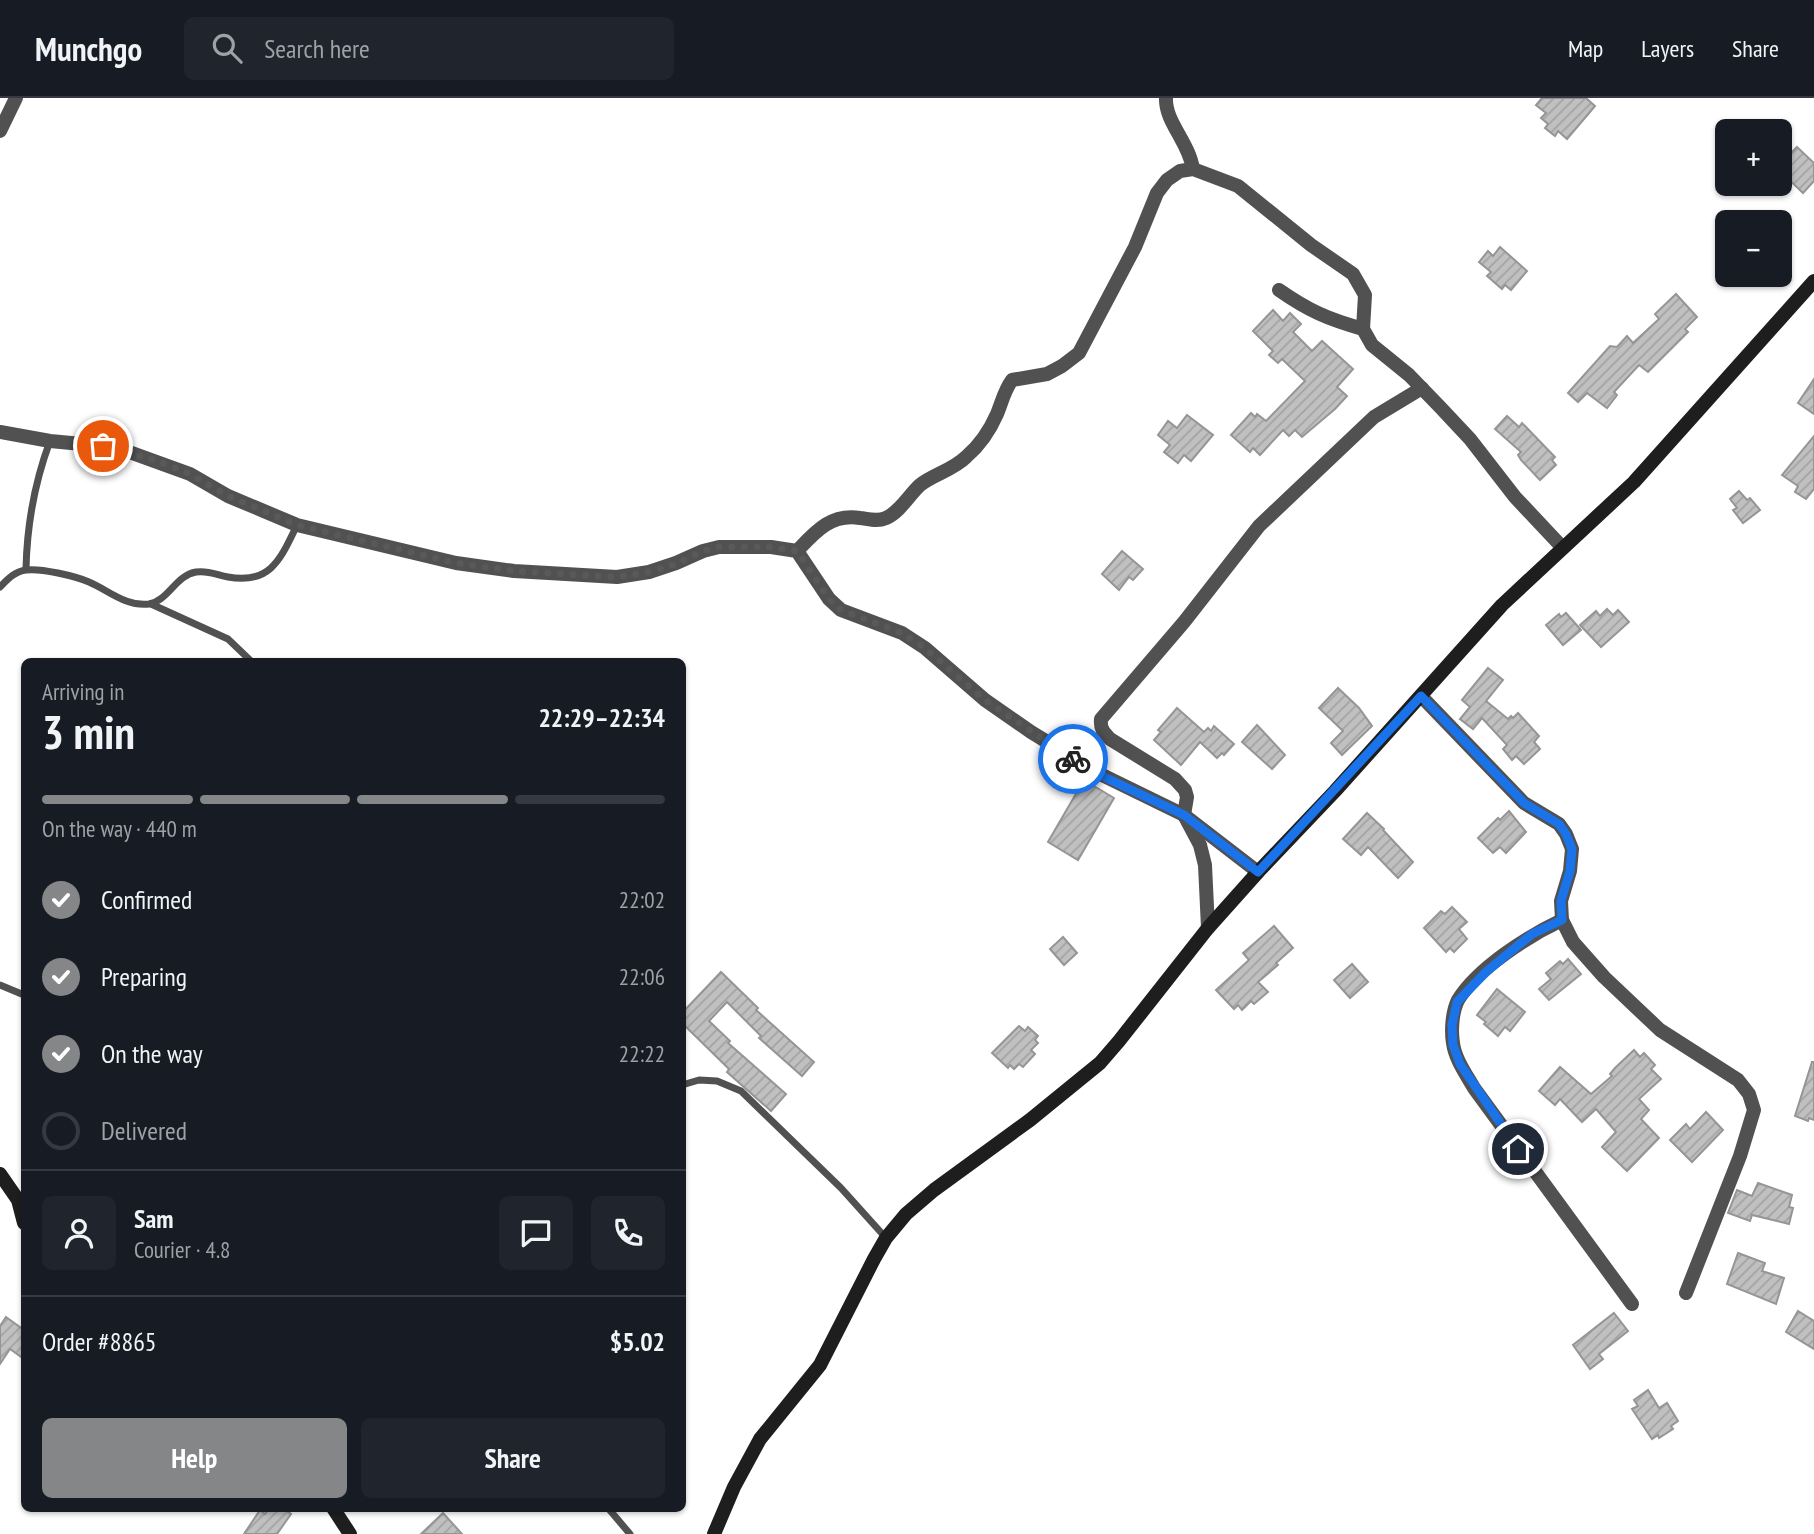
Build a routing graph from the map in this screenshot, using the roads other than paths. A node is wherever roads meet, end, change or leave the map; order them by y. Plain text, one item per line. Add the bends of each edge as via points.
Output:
1 (16, 98) edge
2 (1166, 98) edge
3 (0, 131) edge
4 (1194, 169) junction
5 (1814, 281) edge
6 (1279, 290) dead end
7 (1363, 329) junction
8 (1422, 388) junction
9 (0, 432) edge
10 (50, 441) junction
11 (297, 525) junction
12 (1562, 547) junction
13 (797, 551) junction
14 (26, 569) junction
15 (0, 587) edge
16 (151, 604) junction
17 (248, 658) edge
18 (1421, 696) junction
19 (1184, 815) junction
20 (1258, 872) junction
21 (1562, 920) junction
22 (1208, 928) junction
23 (0, 985) edge
24 (21, 994) edge
25 (686, 1084) edge
26 (0, 1174) edge
27 (21, 1212) edge
28 (886, 1238) junction
29 (1686, 1293) dead end
30 (1632, 1304) dead end
31 (336, 1512) edge
32 (611, 1512) edge
33 (350, 1534) edge
34 (630, 1534) edge
35 (714, 1534) edge

1 - 3 street
2 - 4 street via 1170,119 1188,147
4 - 7 street via 1244,190 1353,275 1365,295
4 - 13 street via 1180,171 1157,193 1135,247 1079,353 1047,374 1012,380 996,416 966,458 921,485 892,515 883,520 831,520
5 - 12 street via 1634,482
6 - 7 street via 1324,317
7 - 8 street via 1372,345
8 - 12 street
8 - 19 street via 1374,417 1259,526 1101,719 1103,733 1182,785 1187,797
9 - 10 street
10 - 11 street via 103,446 158,461
10 - 14 lane via 31,505
11 - 13 street via 456,563 580,576 649,572 719,547
11 - 16 lane via 279,561 265,574 247,579 195,572
12 - 18 street via 1502,605
13 - 19 street via 841,610 902,633 1031,732 1098,774
14 - 15 lane
14 - 16 lane via 88,581 135,604
16 - 17 lane via 228,639
18 - 20 street
18 - 21 street via 1524,803 1559,824 1566,834 1572,849 1561,901
19 - 20 street
19 - 22 street via 1206,865
20 - 22 street
21 - 29 street via 1573,942 1604,977 1660,1030 1738,1080 1755,1110
21 - 30 street via 1532,934 1500,958 1457,1002 1453,1045 1474,1088
22 - 28 street via 1100,1063 933,1190
23 - 24 lane
25 - 28 lane via 717,1081 741,1091
26 - 27 street
28 - 35 street via 820,1365 745,1464
31 - 33 street
32 - 34 lane

